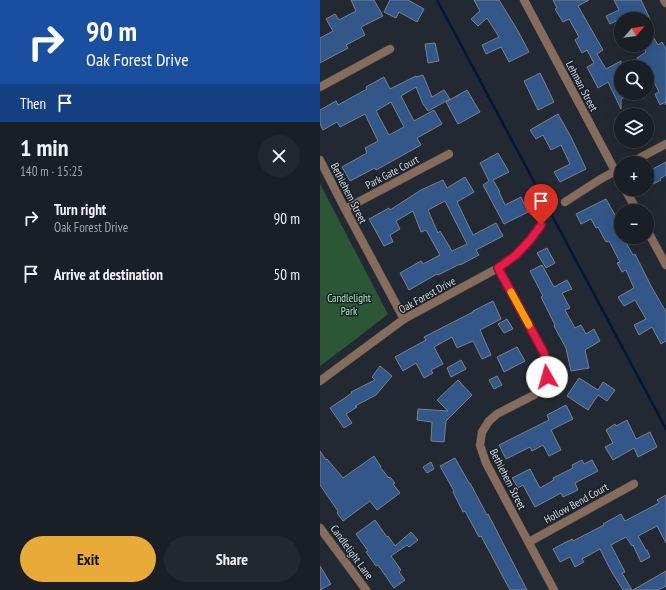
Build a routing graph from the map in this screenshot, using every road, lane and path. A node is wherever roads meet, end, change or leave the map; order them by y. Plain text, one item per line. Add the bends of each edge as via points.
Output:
1 (524, 0) edge
2 (664, 0) edge
3 (666, 3) edge
4 (390, 49) dead end
5 (320, 86) edge
6 (666, 144) edge
7 (449, 154) dead end
8 (643, 156) edge
9 (320, 160) edge
10 (614, 162) edge
11 (614, 171) edge
12 (565, 202) dead end
13 (345, 209) junction
14 (541, 225) dead end
15 (654, 243) edge
16 (666, 266) edge
17 (498, 268) junction
18 (404, 319) junction
19 (320, 382) edge
20 (634, 484) dead end
21 (320, 528) edge
22 (529, 542) junction
23 (366, 590) edge
24 (554, 590) edge

1 - 10 street, Lehman Street
2 - 3 street
4 - 5 street
6 - 8 street
7 - 13 street, Park Gate Court
9 - 13 street, Bethlehem Street
11 - 12 street
13 - 18 street, Bethlehem Street
14 - 17 street, Oak Forest Drive via 516,255
15 - 16 street
17 - 18 street, Oak Forest Drive
17 - 22 street, Bethlehem Street via 544,353 547,377 534,395 489,421 482,432 480,445 486,463
18 - 19 street, Oak Forest Drive
20 - 22 street, Hollow Bend Court
21 - 23 street, Candlelight Lane
22 - 24 street, Bethlehem Street

